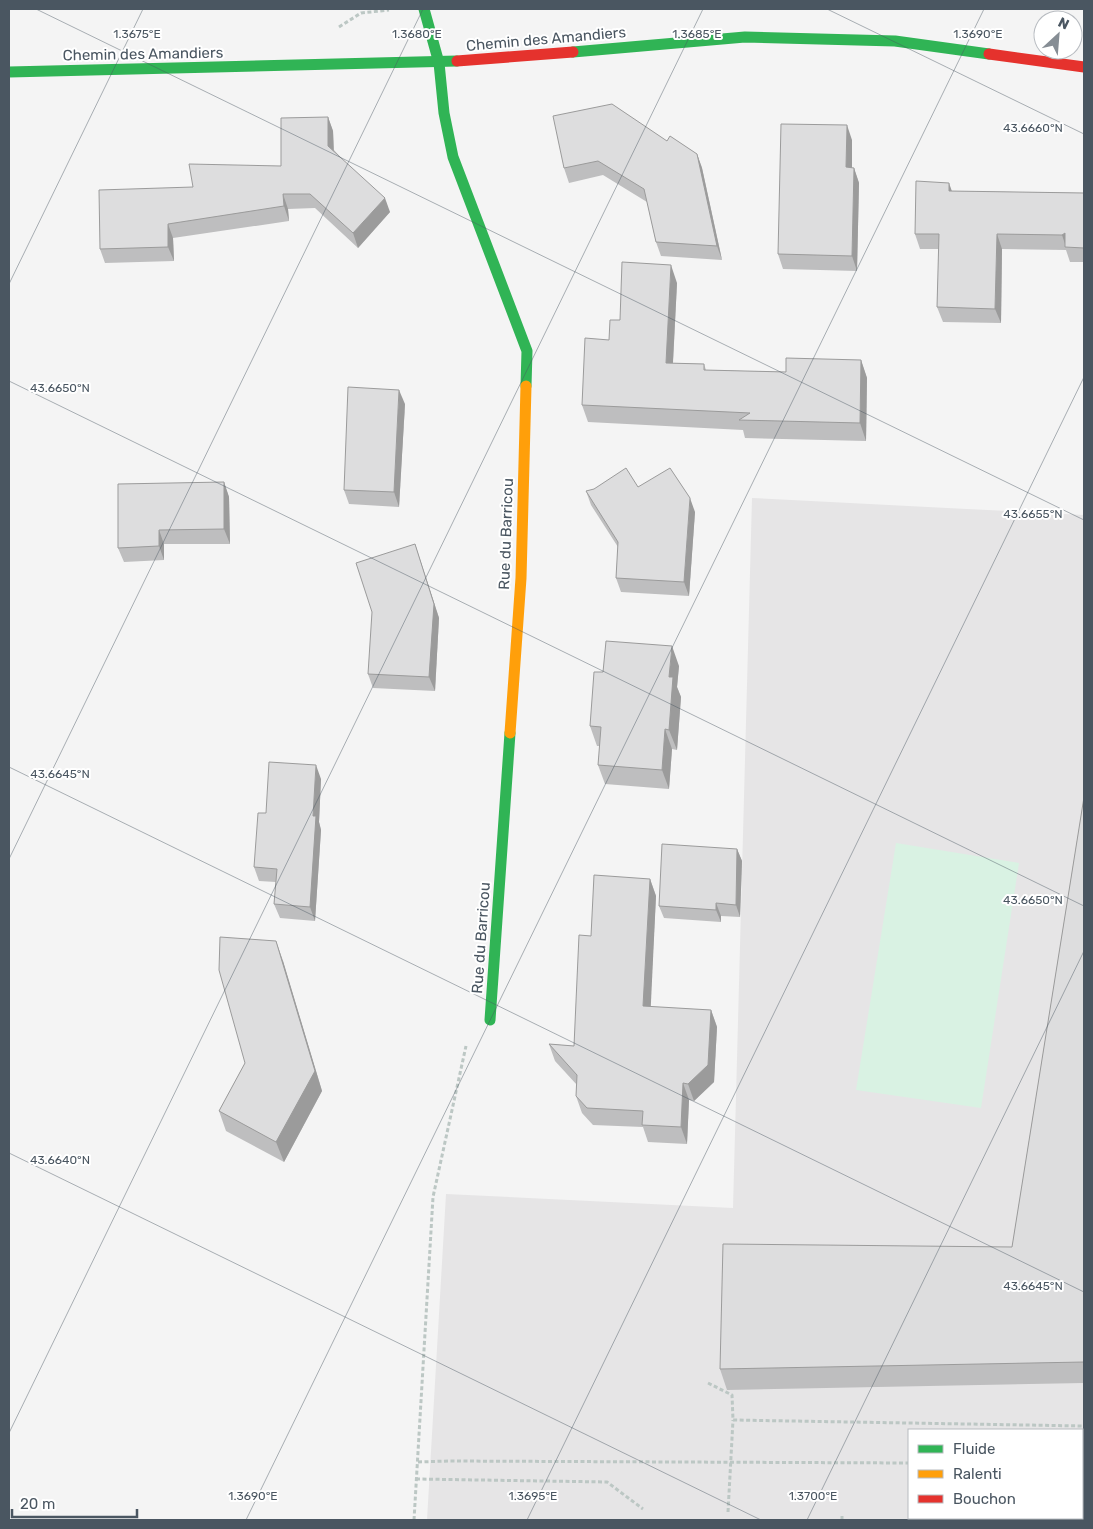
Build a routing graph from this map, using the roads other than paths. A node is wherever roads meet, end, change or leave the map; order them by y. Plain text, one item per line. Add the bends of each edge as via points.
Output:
1 (424, 9) edge
2 (439, 64) junction
3 (1084, 67) edge
4 (9, 72) edge
5 (490, 1020) road end

1 - 2 street, Rue du Barricou
2 - 3 street, Chemin des Amandiers via 745,36 896,41
2 - 4 street, Chemin des Amandiers
2 - 5 street, Rue du Barricou via 453,157 527,351 521,578

